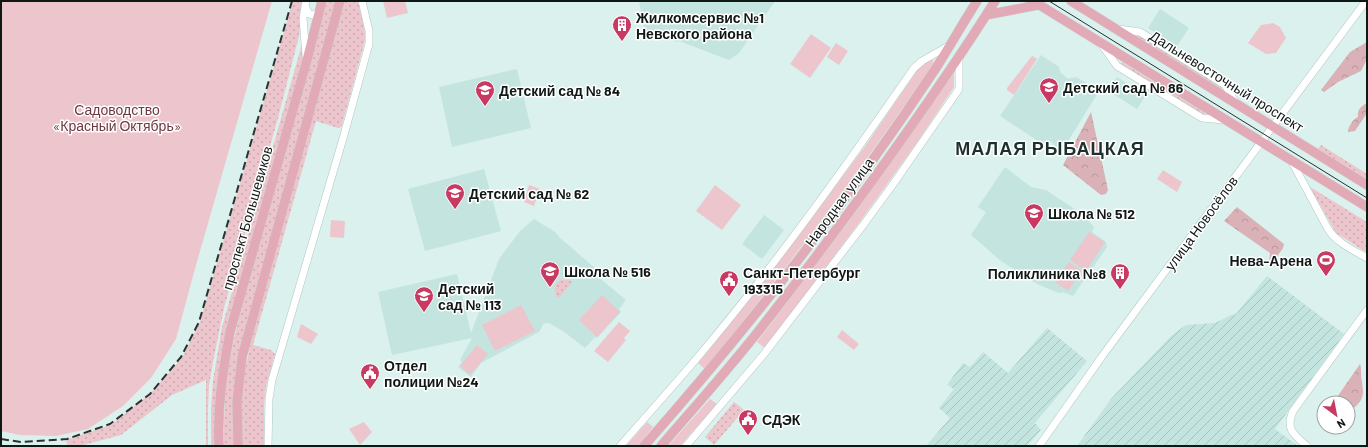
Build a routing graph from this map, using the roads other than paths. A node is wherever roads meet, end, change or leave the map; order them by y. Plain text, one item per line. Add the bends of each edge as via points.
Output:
1 (322, 1) edge
2 (340, 1) edge
3 (362, 1) edge
4 (994, 1) edge
5 (1071, 1) edge
6 (1366, 1) edge
7 (306, 3) edge
8 (974, 3) edge
9 (1035, 3) edge
10 (319, 13) junction
11 (986, 15) junction
12 (950, 45) junction
13 (958, 57) junction
14 (307, 60) junction
15 (1273, 126) junction
16 (1261, 141) junction
17 (1291, 160) junction
18 (1367, 185) edge
19 (1367, 207) edge
20 (1367, 258) edge
21 (1367, 310) edge
22 (219, 446) edge
23 (238, 446) edge
24 (268, 446) edge
25 (620, 446) edge
26 (644, 446) edge
27 (661, 446) edge
28 (686, 446) edge
29 (1039, 446) edge
30 (1308, 446) edge

1 - 10 main road, проспект Большевиков
2 - 23 main road via 242,357 237,402
3 - 24 street via 369,31 369,44 272,380 268,398
4 - 11 main road, Народная улица
5 - 15 main road, Дальневосточный проспект
6 - 15 street, улица Новосёлов
7 - 10 street via 309,14
7 - 14 street via 303,18
8 - 12 main road, Народная улица
9 - 11 main road
9 - 16 main road
10 - 14 main road, проспект Большевиков
11 - 13 main road, Народная улица
12 - 25 street via 914,68 768,269 693,363
12 - 26 main road, Народная улица via 901,119 829,219 707,375
13 - 27 main road, Народная улица via 911,127 825,245 752,339
13 - 28 street via 959,88 894,183 764,354
14 - 22 main road, проспект Большевиков via 230,332 218,411
15 - 16 street, улица Новосёлов
15 - 18 main road, Дальневосточный проспект
16 - 17 main road
16 - 29 street, улица Новосёлов
17 - 19 main road
17 - 20 street via 1332,236
21 - 30 street via 1290,419 1292,432

